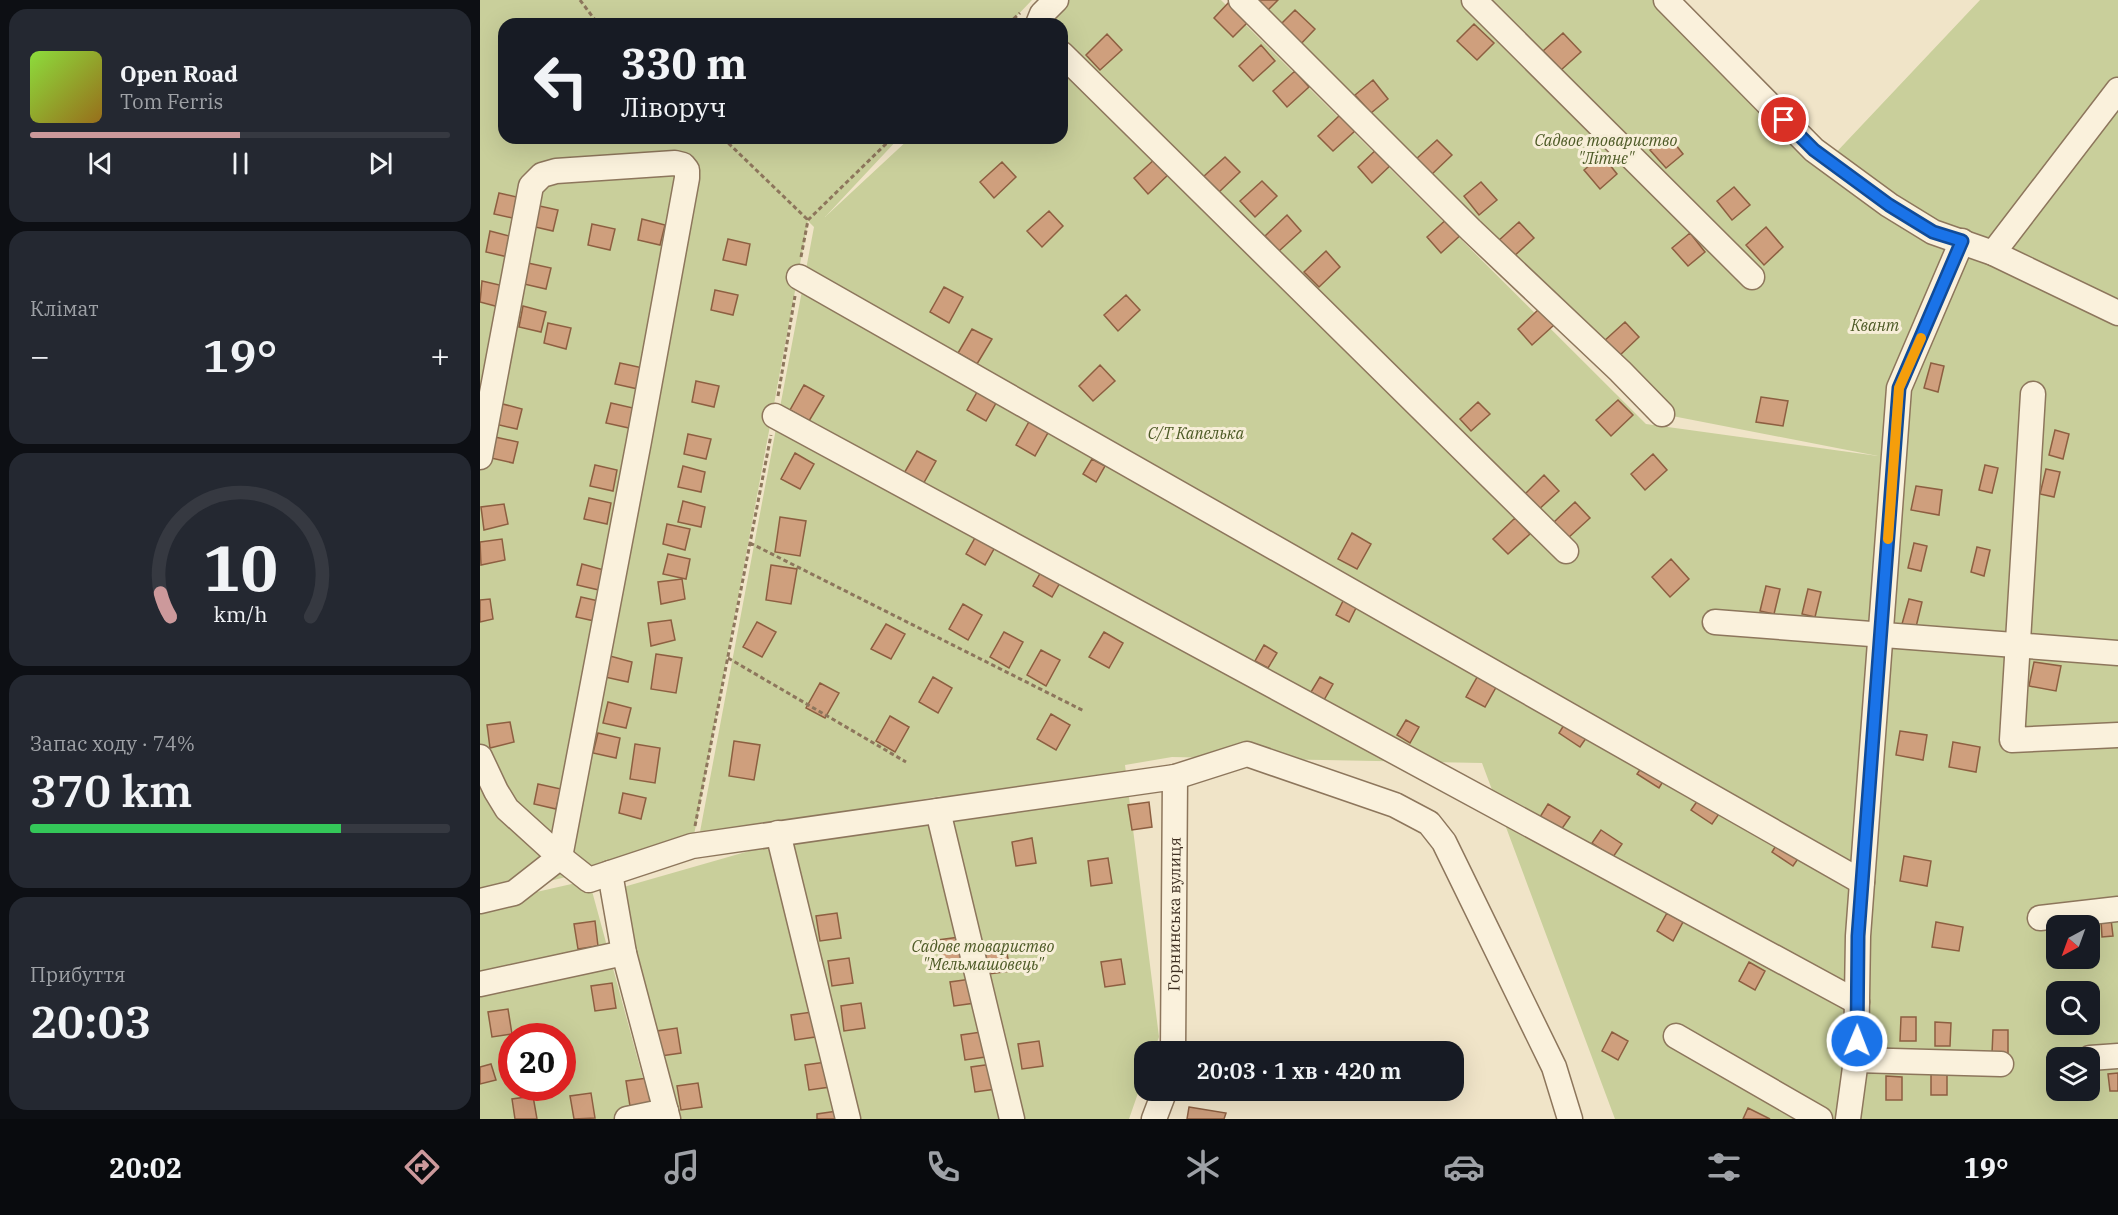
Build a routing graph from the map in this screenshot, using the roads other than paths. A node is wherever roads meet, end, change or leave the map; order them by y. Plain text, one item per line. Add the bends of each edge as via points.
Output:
1 (1056, 0) edge
2 (1241, 0) edge
3 (1474, 0) edge
4 (1666, 0) edge
5 (1040, 18) edge
6 (1068, 60) edge
7 (2118, 90) edge
8 (1962, 241) junction
9 (1993, 253) junction
10 (799, 277) road end
11 (1752, 277) dead end
12 (2114, 304) edge
13 (2033, 394) dead end
14 (1662, 414) dead end
15 (775, 416) road end
16 (480, 458) edge
17 (1566, 551) dead end
18 (1715, 622) dead end
19 (1881, 634) junction
20 (2017, 645) junction
21 (2118, 653) edge
22 (2118, 735) edge
23 (480, 757) edge
24 (1175, 777) junction
25 (938, 811) junction
26 (778, 833) junction
27 (560, 856) junction
28 (610, 873) junction
29 (1862, 882) junction
30 (480, 901) edge
31 (2118, 909) edge
32 (2040, 918) dead end
33 (624, 953) junction
34 (480, 984) edge
35 (1857, 1002) junction
36 (1676, 1036) dead end
37 (1173, 1041) edge
38 (2118, 1056) edge
39 (2100, 1057) edge
40 (1856, 1060) junction
41 (2001, 1064) dead end
42 (1161, 1101) edge
43 (667, 1115) edge
44 (627, 1119) edge
45 (848, 1119) edge
46 (1012, 1119) edge
47 (1154, 1119) edge
48 (1570, 1119) edge
49 (1820, 1119) edge
50 (1848, 1119) edge

1 - 5 street
2 - 14 street
3 - 11 street
4 - 8 street via 1814,150 1889,205 1933,232
6 - 17 street
7 - 9 street
8 - 9 street
8 - 19 street via 1899,388
9 - 12 street
10 - 29 street
13 - 20 street
15 - 35 street
16 - 27 street via 531,186 542,175 556,171 683,165 687,170 683,201
18 - 19 street
19 - 20 street
19 - 29 street
20 - 21 street
20 - 22 street via 2012,740
23 - 27 street via 507,809
24 - 25 street
24 - 37 street, Горнинська вулиця
24 - 48 street via 1247,754 1395,805 1429,823 1444,842 1554,1067
25 - 26 street
25 - 46 street
26 - 28 street via 692,846
26 - 45 street
27 - 28 street via 589,880
27 - 30 street via 514,893
28 - 33 street
29 - 35 street
31 - 32 street
33 - 34 street
33 - 43 street
35 - 40 street
36 - 49 street
38 - 39 street
40 - 41 street
40 - 50 street
42 - 47 street
43 - 44 street

